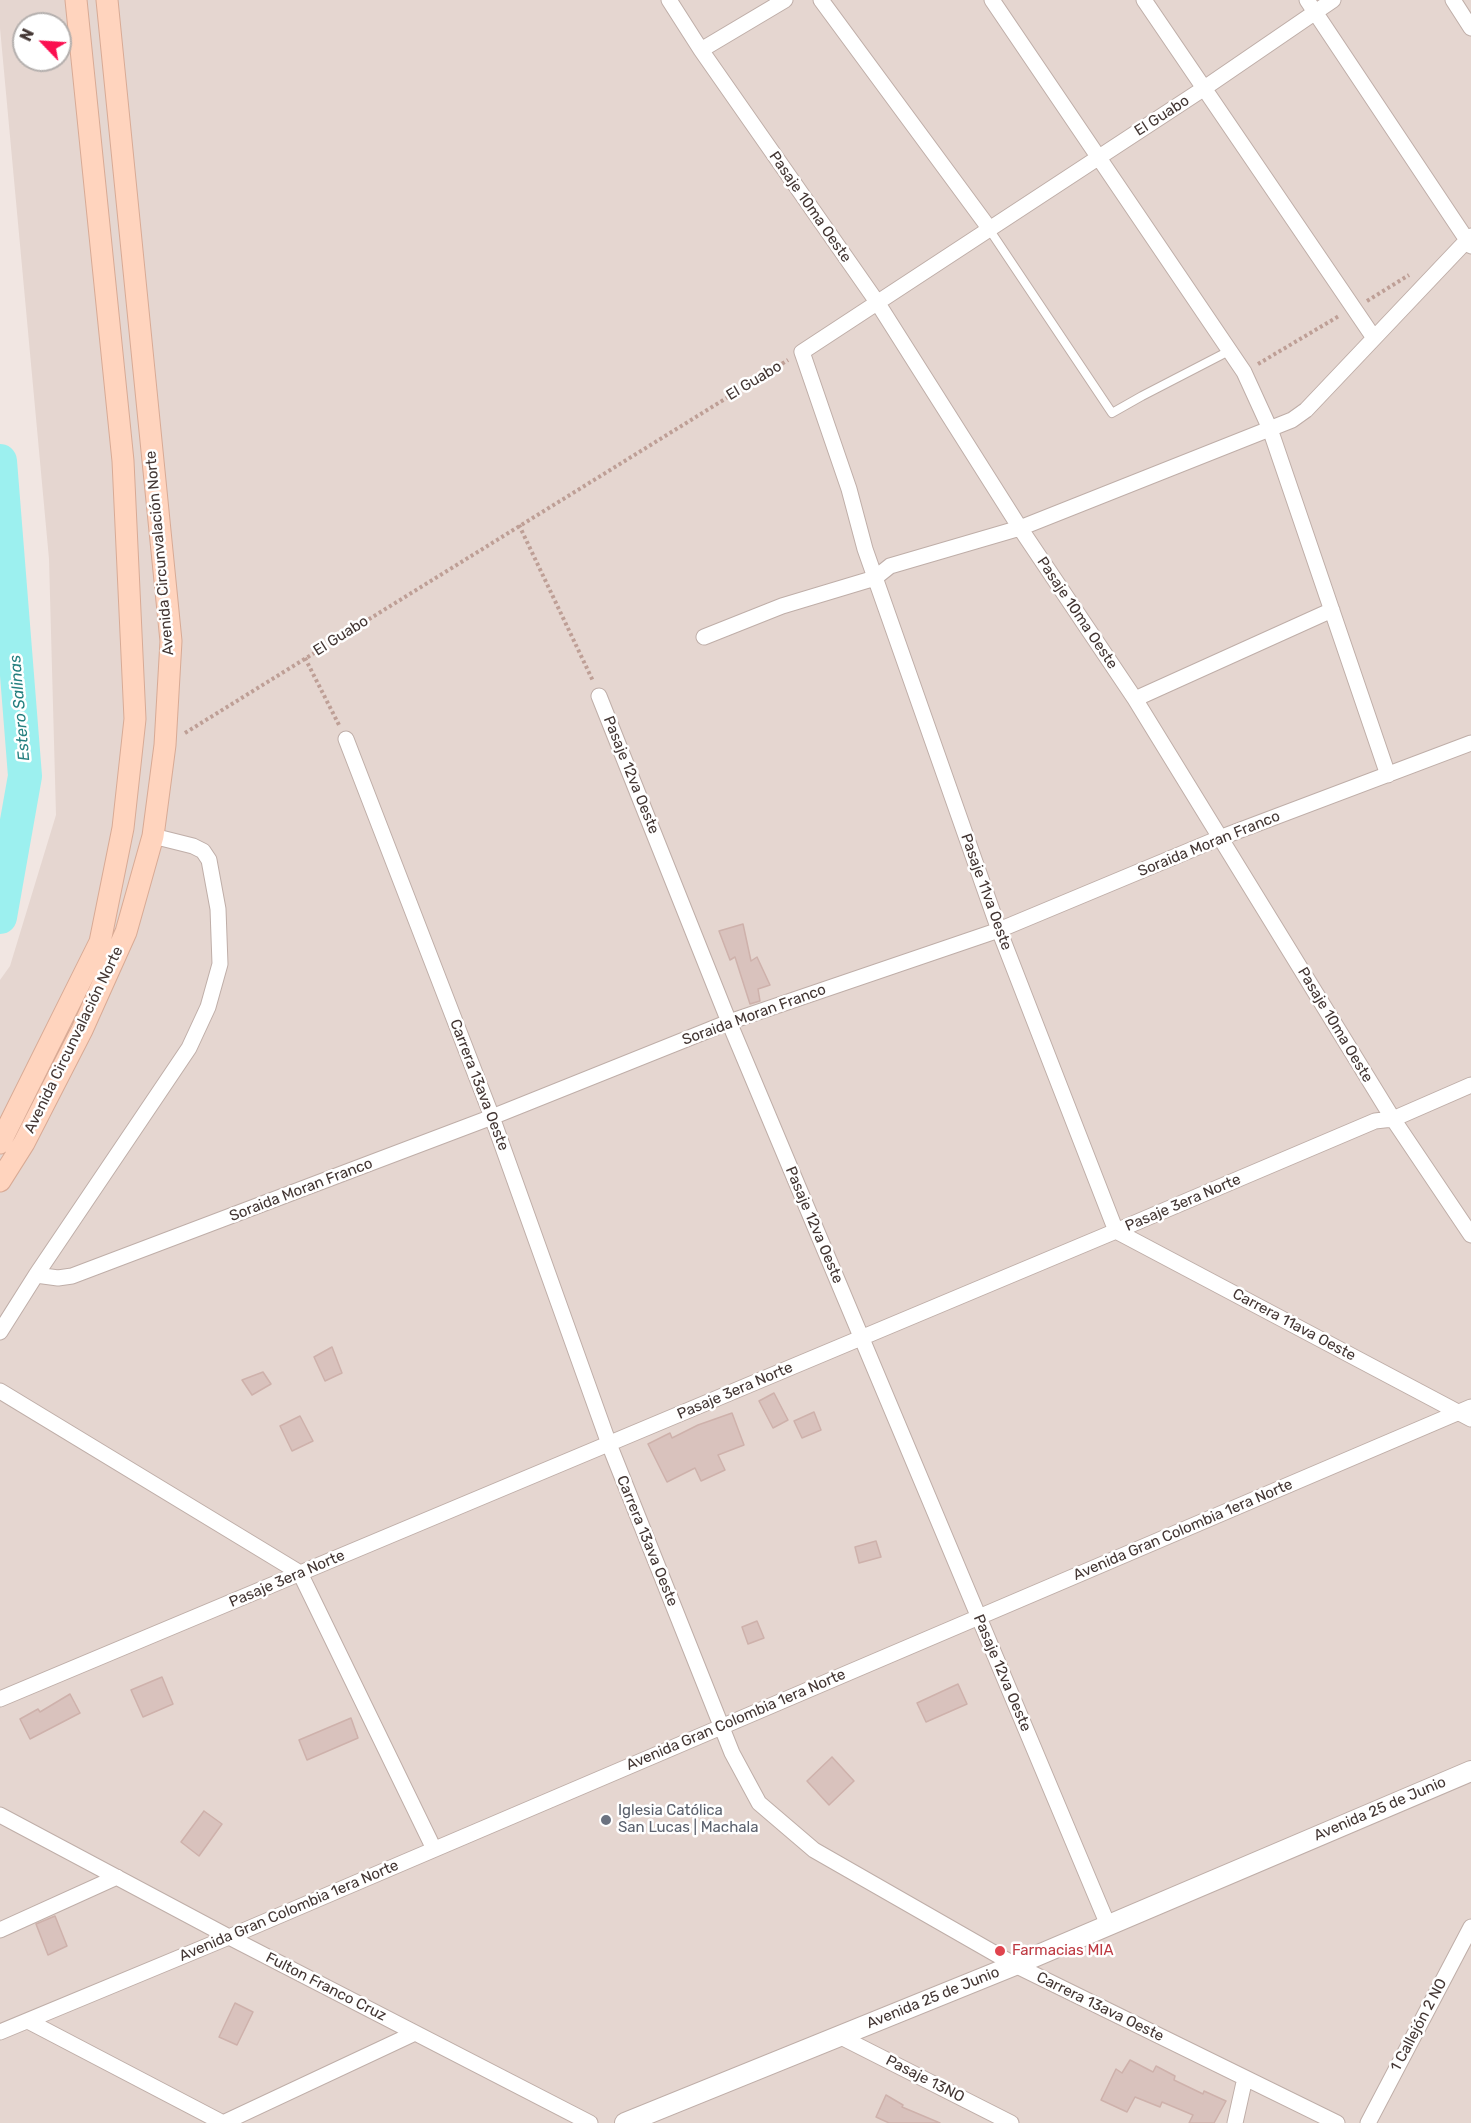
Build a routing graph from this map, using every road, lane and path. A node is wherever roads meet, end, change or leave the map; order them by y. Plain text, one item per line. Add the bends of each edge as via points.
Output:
1 (76, 0) edge
2 (107, 0) edge
3 (669, 0) edge
4 (785, 0) edge
5 (821, 0) edge
6 (992, 0) edge
7 (1144, 0) edge
8 (1333, 0) edge
9 (1453, 0) edge
10 (1311, 6) edge
11 (1471, 28) edge
12 (701, 50) junction
13 (1203, 89) junction
14 (1098, 158) junction
15 (988, 228) junction
16 (1470, 241) edge
17 (877, 302) junction
18 (1374, 338) junction
19 (1229, 351) junction
20 (802, 352) junction
21 (1270, 429) junction
22 (519, 525) junction
23 (1020, 528) junction
24 (875, 578) junction
25 (1332, 610) junction
26 (704, 638) dead end
27 (305, 658) junction
28 (599, 696) joint
29 (1135, 699) junction
30 (167, 717) junction
31 (135, 719) junction
32 (346, 739) joint
33 (1471, 743) edge
34 (165, 745) junction
35 (1388, 775) junction
36 (153, 836) junction
37 (1222, 837) junction
38 (999, 930) junction
39 (729, 1022) junction
40 (1471, 1085) edge
41 (492, 1117) junction
42 (1393, 1119) junction
43 (0, 1143) edge
44 (0, 1181) edge
45 (1116, 1231) junction
46 (1471, 1235) edge
47 (36, 1275) junction
48 (0, 1332) edge
49 (861, 1338) junction
50 (0, 1391) edge
51 (1467, 1413) edge
52 (609, 1444) junction
53 (300, 1573) junction
54 (978, 1616) junction
55 (0, 1699) edge
56 (721, 1726) junction
57 (1471, 1771) edge
58 (0, 1815) edge
59 (434, 1849) junction
60 (117, 1877) junction
61 (1108, 1925) junction
62 (1471, 1926) edge
63 (0, 1930) edge
64 (229, 1937) junction
65 (1015, 1965) junction
66 (28, 2020) junction
67 (0, 2032) edge
68 (415, 2033) junction
69 (839, 2036) junction
70 (1245, 2078) junction
71 (223, 2123) edge
72 (590, 2123) edge
73 (624, 2123) edge
74 (1011, 2123) edge
75 (1235, 2123) edge
76 (1337, 2123) edge
77 (1368, 2123) edge

1 - 31 main road, Avenida Circunvalación Norte via 123,460
2 - 30 main road, Avenida Circunvalación Norte via 171,641
3 - 12 street, Pasaje 10ma Oeste
4 - 12 street
5 - 15 street
6 - 14 street
7 - 13 street
8 - 10 street, El Guabo
9 - 11 street
10 - 13 street, El Guabo
10 - 16 street
12 - 17 street, Pasaje 10ma Oeste
13 - 14 street, El Guabo
13 - 18 street
14 - 15 street, El Guabo
14 - 19 street
15 - 17 street, El Guabo
15 - 19 lane via 1112,413
16 - 18 street
17 - 20 street, El Guabo
17 - 23 street, Pasaje 10ma Oeste
18 - 21 street via 1306,410
19 - 21 street via 1244,372
20 - 22 path, El Guabo
20 - 24 street, Pasaje 11va Oeste
21 - 23 street
21 - 25 street
22 - 27 path, El Guabo
22 - 28 path
23 - 24 street via 890,566
23 - 29 street, Pasaje 10ma Oeste
24 - 26 street via 782,606
24 - 38 street, Pasaje 11va Oeste
25 - 29 street
25 - 35 street
27 - 32 path
27 - 34 path, El Guabo
28 - 39 street, Pasaje 12va Oeste
29 - 37 street, Pasaje 10ma Oeste
30 - 31 main road
30 - 34 main road, Avenida Circunvalación Norte
31 - 43 main road, Avenida Circunvalación Norte via 123,828 100,942
32 - 41 street, Carrera 13ava Oeste
33 - 35 street, Soraida Moran Franco
34 - 36 main road, Avenida Circunvalación Norte
35 - 37 street, Soraida Moran Franco
36 - 44 main road, Avenida Circunvalación Norte via 126,932 82,1030
36 - 47 street via 193,846 209,860 218,909 220,964 208,1007 189,1048
37 - 38 street, Soraida Moran Franco
37 - 42 street, Pasaje 10ma Oeste
38 - 39 street, Soraida Moran Franco
38 - 45 street, Pasaje 11va Oeste
39 - 41 street, Soraida Moran Franco
39 - 49 street, Pasaje 12va Oeste
40 - 42 street, Pasaje 3era Norte
41 - 47 street, Soraida Moran Franco via 72,1276
41 - 52 street, Carrera 13ava Oeste
42 - 45 street, Pasaje 3era Norte via 1375,1121
42 - 46 street, Pasaje 10ma Oeste
45 - 49 street, Pasaje 3era Norte
45 - 51 street, Carrera 11ava Oeste
47 - 48 street
49 - 52 street, Pasaje 3era Norte
49 - 54 street, Pasaje 12va Oeste
50 - 53 street
51 - 54 street, Avenida Gran Colombia 1era Norte
52 - 53 street, Pasaje 3era Norte
52 - 56 street, Carrera 13ava Oeste
53 - 55 street, Pasaje 3era Norte
53 - 59 street
54 - 56 street, Avenida Gran Colombia 1era Norte
54 - 61 street, Pasaje 12va Oeste
56 - 59 street, Avenida Gran Colombia 1era Norte
56 - 65 street, Carrera 13ava Oeste via 759,1803 814,1850
57 - 61 street, Avenida 25 de Junio
58 - 60 street, Fulton Franco Cruz
59 - 64 street, Avenida Gran Colombia 1era Norte
60 - 63 street
60 - 64 street, Fulton Franco Cruz
61 - 65 street, Avenida 25 de Junio
62 - 77 street, 1 Callejón 2 NO
64 - 66 street, Avenida Gran Colombia 1era Norte
64 - 68 street, Fulton Franco Cruz
65 - 69 street, Avenida 25 de Junio
65 - 70 street, Carrera 13ava Oeste
66 - 67 street, Avenida Gran Colombia 1era Norte
66 - 71 street
68 - 71 street
68 - 72 street, Fulton Franco Cruz
69 - 73 street, Avenida 25 de Junio
69 - 74 street, Pasaje 13NO
70 - 75 street
70 - 76 street, Carrera 13ava Oeste

